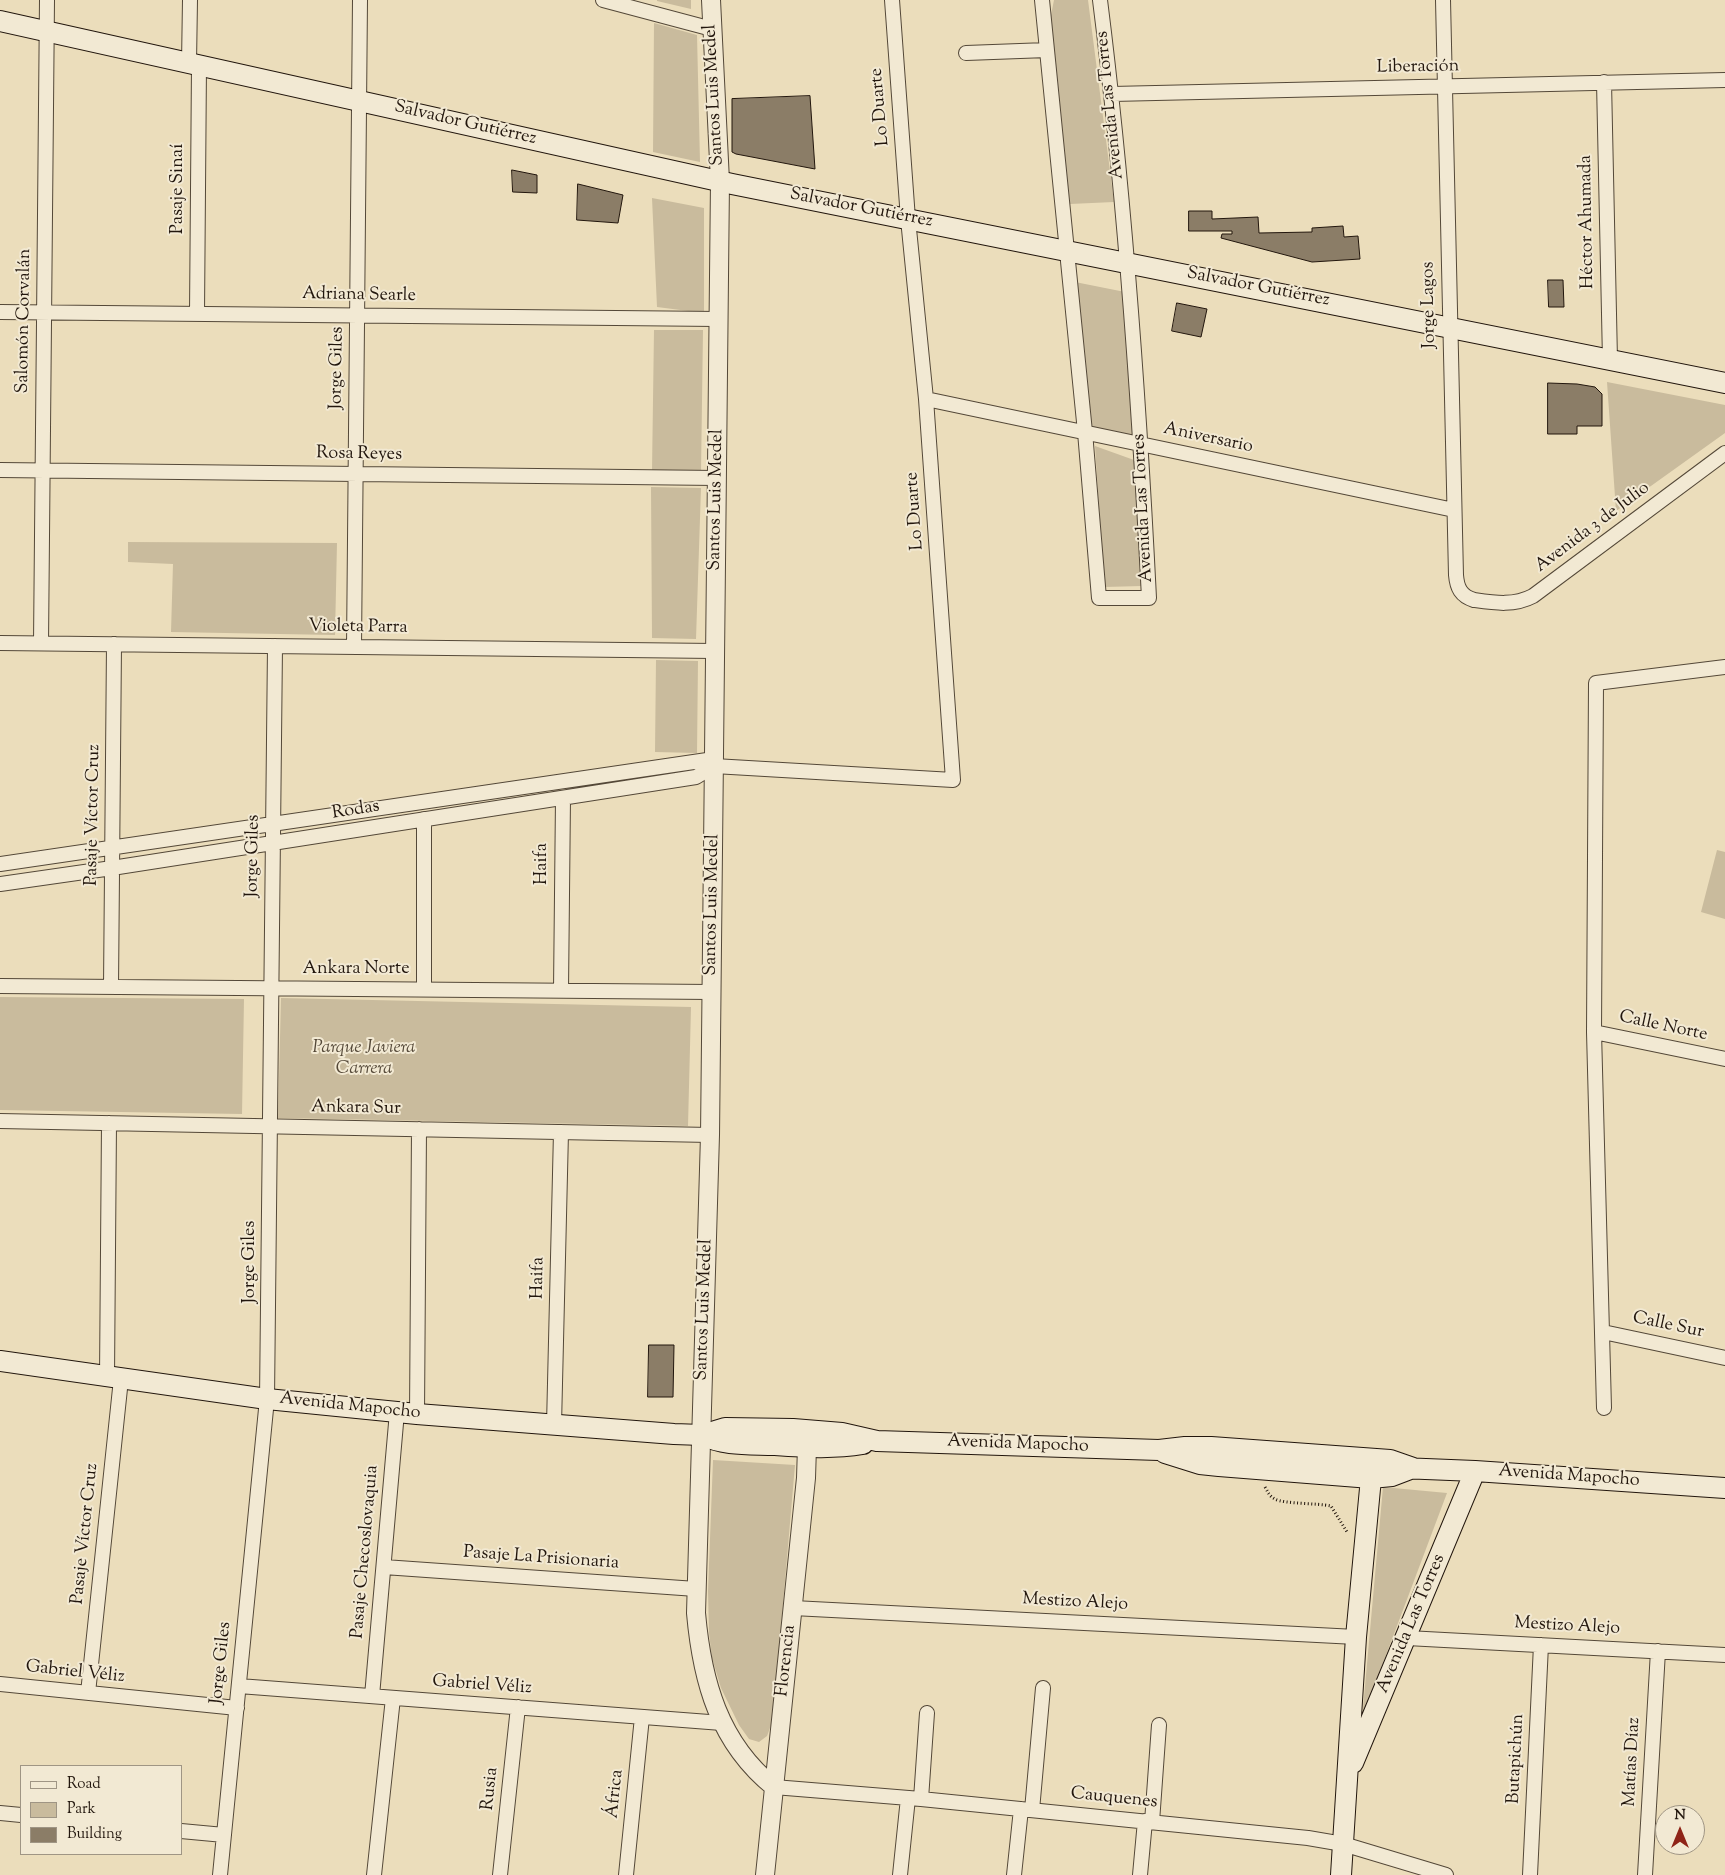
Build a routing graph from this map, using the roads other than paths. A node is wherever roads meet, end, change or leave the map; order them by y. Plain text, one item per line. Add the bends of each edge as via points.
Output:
1 (47, 0) edge
2 (190, 0) edge
3 (360, 0) edge
4 (603, 0) edge
5 (711, 0) edge
6 (892, 0) edge
7 (1042, 0) edge
8 (1100, 0) edge
9 (1443, 0) edge
10 (0, 21) edge
11 (712, 29) junction
12 (47, 31) junction
13 (1048, 50) junction
14 (966, 53) dead end
15 (194, 64) junction
16 (1725, 80) edge
17 (1604, 82) junction
18 (1444, 86) junction
19 (1112, 94) junction
20 (359, 101) junction
21 (720, 181) junction
22 (908, 219) junction
23 (1067, 250) junction
24 (1126, 262) junction
25 (0, 312) edge
26 (44, 312) junction
27 (197, 314) junction
28 (357, 315) junction
29 (718, 319) junction
30 (1449, 326) junction
31 (1610, 360) junction
32 (1725, 383) edge
33 (926, 399) junction
34 (1085, 432) junction
35 (1141, 444) junction
36 (1725, 454) edge
37 (0, 470) edge
38 (42, 470) junction
39 (356, 474) junction
40 (717, 478) junction
41 (1454, 510) junction
42 (1474, 600) joint
43 (0, 643) edge
44 (41, 643) junction
45 (114, 644) junction
46 (275, 646) junction
47 (354, 647) junction
48 (715, 651) junction
49 (1725, 667) edge
50 (714, 762) junction
51 (562, 798) junction
52 (424, 820) junction
53 (273, 825) junction
54 (273, 843) junction
55 (112, 849) junction
56 (0, 864) edge
57 (112, 868) junction
58 (0, 884) edge
59 (0, 986) edge
60 (111, 987) junction
61 (272, 988) junction
62 (424, 989) junction
63 (561, 990) junction
64 (712, 992) junction
65 (1594, 1032) junction
66 (1725, 1059) edge
67 (0, 1121) edge
68 (109, 1123) junction
69 (270, 1126) junction
70 (419, 1129) junction
71 (561, 1132) junction
72 (710, 1135) junction
73 (1603, 1332) junction
74 (1725, 1358) edge
75 (0, 1361) edge
76 (114, 1378) junction
77 (267, 1399) junction
78 (1604, 1408) dead end
79 (407, 1413) junction
80 (554, 1425) junction
81 (793, 1429) junction
82 (702, 1434) junction
83 (877, 1440) junction
84 (807, 1447) junction
85 (1159, 1450) junction
86 (1414, 1468) junction
87 (1474, 1471) junction
88 (1371, 1478) junction
89 (1725, 1488) edge
90 (384, 1567) junction
91 (696, 1589) junction
92 (792, 1608) junction
93 (1356, 1637) junction
94 (1407, 1638) junction
95 (1541, 1645) junction
96 (1658, 1651) junction
97 (1725, 1655) edge
98 (0, 1684) edge
99 (239, 1686) junction
100 (1043, 1688) dead end
101 (88, 1693) junction
102 (372, 1696) junction
103 (393, 1698) junction
104 (518, 1707) junction
105 (237, 1708) junction
106 (927, 1713) dead end
107 (642, 1717) junction
108 (722, 1723) junction
109 (1159, 1725) dead end
110 (1348, 1776) junction
111 (774, 1787) junction
112 (915, 1798) junction
113 (1027, 1809) junction
114 (0, 1813) edge
115 (20, 1815) edge
116 (1148, 1821) junction
117 (182, 1831) edge
118 (224, 1835) junction
119 (1343, 1844) junction
120 (220, 1875) edge
121 (374, 1875) edge
122 (500, 1875) edge
123 (626, 1875) edge
124 (765, 1875) edge
125 (900, 1875) edge
126 (1014, 1875) edge
127 (1140, 1875) edge
128 (1341, 1875) edge
129 (1446, 1875) edge
130 (1530, 1875) edge
131 (1645, 1875) edge

1 - 12 street, Salomón Corvalán
2 - 15 street, Pasaje Sinaí
3 - 20 street, Jorge Giles
4 - 11 street
5 - 11 street, Santos Luis Medel
6 - 22 street, Lo Duarte
7 - 13 street, Avenida Las Torres
8 - 19 street, Avenida Las Torres
9 - 18 street, Jorge Lagos
10 - 12 main road, Salvador Gutiérrez
11 - 21 street, Santos Luis Medel
12 - 15 main road, Salvador Gutiérrez
12 - 26 street, Salomón Corvalán
13 - 14 street
13 - 23 street, Avenida Las Torres
15 - 20 main road, Salvador Gutiérrez
15 - 27 street, Pasaje Sinaí
16 - 17 street, Liberación
17 - 18 street, Liberación
17 - 31 street, Héctor Ahumada
18 - 19 street, Liberación
18 - 30 street, Jorge Lagos
19 - 24 street, Avenida Las Torres
20 - 21 main road, Salvador Gutiérrez
20 - 28 street, Jorge Giles
21 - 22 main road, Salvador Gutiérrez
21 - 29 street, Santos Luis Medel
22 - 23 main road, Salvador Gutiérrez
22 - 33 street, Lo Duarte
23 - 24 main road, Salvador Gutiérrez
23 - 34 street, Avenida Las Torres
24 - 30 main road, Salvador Gutiérrez
24 - 35 street, Avenida Las Torres
25 - 26 street, Adriana Searle
26 - 27 street, Adriana Searle
26 - 38 street, Salomón Corvalán
27 - 28 street, Adriana Searle
28 - 29 street, Adriana Searle
28 - 39 street, Jorge Giles
29 - 40 street, Santos Luis Medel
30 - 31 main road, Salvador Gutiérrez
30 - 41 street, Jorge Lagos
31 - 32 main road, Salvador Gutiérrez
33 - 34 street, Aniversario
33 - 50 street, Lo Duarte via 953,780
34 - 35 street, Aniversario
34 - 35 street, Avenida Las Torres via 1099,598 1149,598
35 - 41 street, Aniversario
36 - 42 street, Avenida 3 de Julio via 1533,596 1513,604
37 - 38 street, Rosa Reyes
38 - 39 street, Rosa Reyes
38 - 44 street, Salomón Corvalán
39 - 40 street, Rosa Reyes
39 - 47 street, Jorge Giles
40 - 48 street, Santos Luis Medel
41 - 42 street, Jorge Lagos via 1456,583 1463,595
43 - 44 street, Violeta Parra
44 - 45 street, Violeta Parra
45 - 46 street, Violeta Parra
45 - 55 street, Pasaje Víctor Cruz
46 - 47 street, Violeta Parra
46 - 53 street, Jorge Giles
47 - 48 street, Violeta Parra
48 - 50 street, Santos Luis Medel
49 - 65 street via 1596,683
50 - 51 street, Rodas via 696,777
50 - 53 street, Rodas
50 - 64 street, Santos Luis Medel
51 - 52 street, Rodas
51 - 63 street, Haifa
52 - 54 street, Rodas
52 - 62 street
53 - 54 street, Jorge Giles
53 - 55 street, Rodas
54 - 57 street, Rodas
54 - 61 street, Jorge Giles
55 - 56 street, Rodas
55 - 57 street, Pasaje Víctor Cruz
57 - 58 street, Rodas
57 - 60 street, Pasaje Víctor Cruz
59 - 60 street, Ankara Norte
60 - 61 street, Ankara Norte
61 - 62 street, Ankara Norte
61 - 69 street, Jorge Giles
62 - 63 street, Ankara Norte
63 - 64 street, Ankara Norte
64 - 72 street, Santos Luis Medel
65 - 66 street, Calle Norte
65 - 73 street
67 - 68 street, Ankara Sur
68 - 69 street, Ankara Sur
68 - 76 street, Pasaje Víctor Cruz
69 - 70 street, Ankara Sur
69 - 77 street, Jorge Giles
70 - 71 street, Ankara Sur
70 - 79 street, Pasaje Checoslovaquia
71 - 72 street, Ankara Sur
71 - 80 street, Haifa
72 - 82 street, Santos Luis Medel
73 - 74 street, Calle Sur
73 - 78 street
75 - 76 main road, Avenida Mapocho
76 - 77 main road, Avenida Mapocho
76 - 101 street, Pasaje Víctor Cruz
77 - 79 main road, Avenida Mapocho
77 - 99 street, Jorge Giles
79 - 80 main road, Avenida Mapocho
79 - 90 street, Pasaje Checoslovaquia
80 - 82 main road, Avenida Mapocho
81 - 82 main road, Avenida Mapocho via 725,1428
81 - 83 main road, Avenida Mapocho
81 - 84 main road
82 - 84 main road, Avenida Mapocho via 722,1442
82 - 91 street, Santos Luis Medel
83 - 84 main road, Avenida Mapocho via 854,1445
83 - 85 main road, Avenida Mapocho
84 - 92 street, Florencia
85 - 86 main road, Avenida Mapocho via 1211,1447 1381,1459
85 - 88 main road, Avenida Mapocho via 1200,1464
86 - 87 main road, Avenida Mapocho
86 - 88 main road, Avenida Mapocho via 1392,1476
87 - 89 main road, Avenida Mapocho
87 - 94 main road, Avenida Las Torres
88 - 93 main road, Avenida Las Torres
90 - 91 street, Pasaje La Prisionaria
90 - 102 street, Pasaje Checoslovaquia
91 - 108 street, Santos Luis Medel via 702,1661
92 - 93 street, Mestizo Alejo
92 - 111 street, Florencia
93 - 110 main road, Avenida Las Torres
94 - 95 street, Mestizo Alejo
94 - 110 main road, Avenida Las Torres
95 - 96 street, Mestizo Alejo
95 - 130 street, Butapichún
96 - 97 street, Mestizo Alejo
96 - 131 street, Matías Díaz
98 - 101 street, Gabriel Véliz
99 - 102 street, Gabriel Véliz
99 - 105 street, Jorge Giles
100 - 113 street
101 - 105 street, Gabriel Véliz
102 - 103 street, Gabriel Véliz
103 - 104 street, Gabriel Véliz
103 - 121 street
104 - 107 street, Gabriel Véliz
104 - 122 street, Rusia
105 - 118 street, Jorge Giles
106 - 112 street
107 - 108 street, Gabriel Véliz
107 - 123 street, África
108 - 111 street, Santos Luis Medel via 748,1762
109 - 116 street
110 - 119 main road, Avenida Las Torres
111 - 112 street, Cauquenes
111 - 124 street, Florencia
112 - 113 street, Cauquenes
112 - 125 street
113 - 116 street, Cauquenes
113 - 126 street
114 - 115 street
116 - 119 street, Cauquenes
116 - 127 street
117 - 118 street
118 - 120 street, Jorge Giles
119 - 128 main road, Avenida Las Torres
119 - 129 street, Cauquenes

